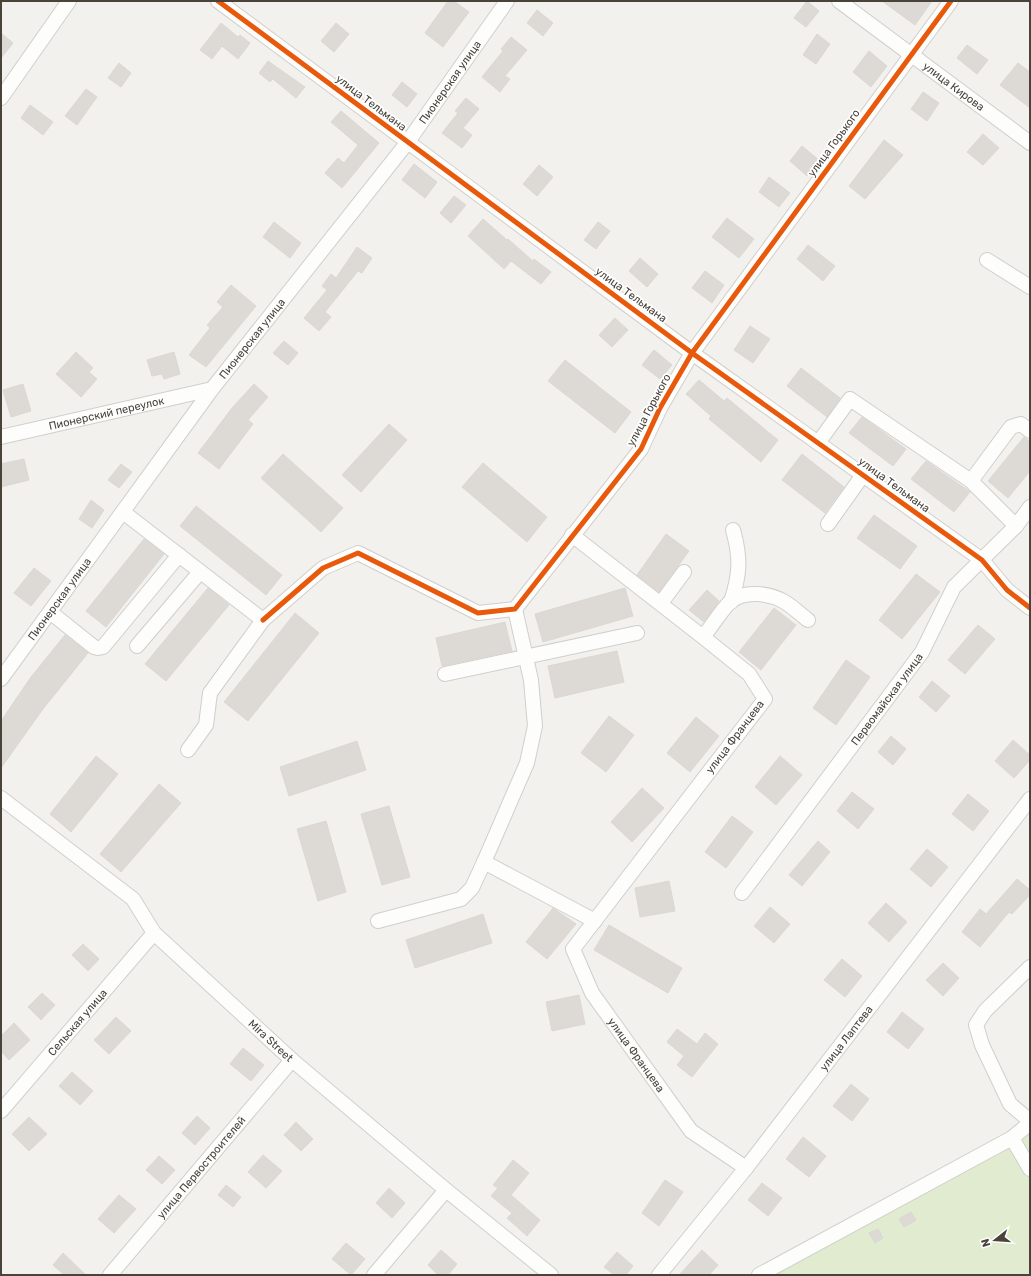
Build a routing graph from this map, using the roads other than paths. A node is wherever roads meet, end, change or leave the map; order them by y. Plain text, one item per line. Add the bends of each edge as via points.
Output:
1 (69, 1) edge
2 (218, 1) edge
3 (507, 1) edge
4 (839, 1) edge
5 (951, 1) edge
6 (912, 55) junction
7 (2, 95) edge
8 (407, 143) junction
9 (1030, 143) edge
10 (987, 260) dead end
11 (1030, 287) edge
12 (692, 353) junction
13 (212, 389) junction
14 (1030, 431) edge
15 (1, 437) edge
16 (818, 443) junction
17 (863, 475) junction
18 (971, 481) junction
19 (1030, 507) edge
20 (123, 512) junction
21 (828, 524) dead end
22 (1016, 526) junction
23 (733, 530) dead end
24 (572, 535) junction
25 (179, 555) junction
26 (982, 560) junction
27 (200, 572) junction
28 (684, 572) dead end
29 (731, 602) junction
30 (661, 603) junction
31 (1030, 608) edge
32 (515, 609) junction
33 (50, 612) junction
34 (263, 620) junction
35 (808, 620) dead end
36 (637, 633) dead end
37 (703, 636) junction
38 (137, 646) dead end
39 (526, 656) junction
40 (445, 674) dead end
41 (1, 679) edge
42 (188, 750) dead end
43 (1030, 799) edge
44 (3, 804) edge
45 (484, 862) junction
46 (742, 893) dead end
47 (378, 921) dead end
48 (595, 921) junction
49 (154, 933) junction
50 (1030, 967) edge
51 (292, 1060) junction
52 (1, 1111) edge
53 (1030, 1122) edge
54 (1012, 1138) junction
55 (746, 1168) junction
56 (1030, 1169) edge
57 (446, 1190) junction
58 (110, 1275) edge
59 (374, 1275) edge
60 (551, 1275) edge
61 (659, 1275) edge
62 (759, 1275) edge

1 - 7 street
2 - 8 street, улица Тельмана
3 - 8 street, Пионерская улица
4 - 6 street, улица Кирова
5 - 6 street, улица Горького
6 - 9 street, улица Кирова
6 - 12 street, улица Горького
8 - 12 street, улица Тельмана
8 - 13 street, Пионерская улица
10 - 11 street
12 - 16 street, улица Тельмана
12 - 24 street, улица Горького via 660,408 641,449
13 - 15 street, Пионерский переулок
13 - 20 street, Пионерская улица
14 - 18 street via 1021,424 1011,427
16 - 17 street, улица Тельмана
16 - 18 street via 850,399
17 - 21 street
17 - 26 street, улица Тельмана
18 - 22 street
19 - 22 street, Первомайская улица
20 - 25 street
20 - 33 street, Пионерская улица
22 - 26 street, Первомайская улица
23 - 29 street via 739,562 738,580
24 - 30 street, улица Францева
24 - 32 street, улица Горького
25 - 27 street
25 - 33 street via 103,647 94,647
26 - 31 street, улица Тельмана via 1007,590
26 - 46 street, Первомайская улица via 954,587 922,652
27 - 34 street
27 - 38 street
28 - 30 street
29 - 35 street via 743,595 773,597 784,601
29 - 37 street
30 - 37 street, улица Францева
32 - 34 street via 478,613 358,553 323,568
32 - 39 street
33 - 41 street, Пионерская улица
34 - 42 street via 210,693 206,725
36 - 39 street
37 - 48 street, улица Францева via 749,674 765,699
39 - 40 street
39 - 45 street via 535,726 527,763
43 - 55 street, улица Лаптева
44 - 49 street, Mira Street via 133,899
45 - 47 street via 472,888 461,899
45 - 48 street
48 - 55 street, улица Францева via 573,949 592,993 691,1131
49 - 51 street, Mira Street
49 - 52 street, Сельская улица
50 - 53 street via 985,1011 976,1025 982,1045 1010,1104
51 - 57 street, Mira Street
51 - 58 street, улица Первостроителей
53 - 54 street
54 - 56 street
54 - 62 street
55 - 61 street, улица Лаптева
57 - 59 street
57 - 60 street, Mira Street

